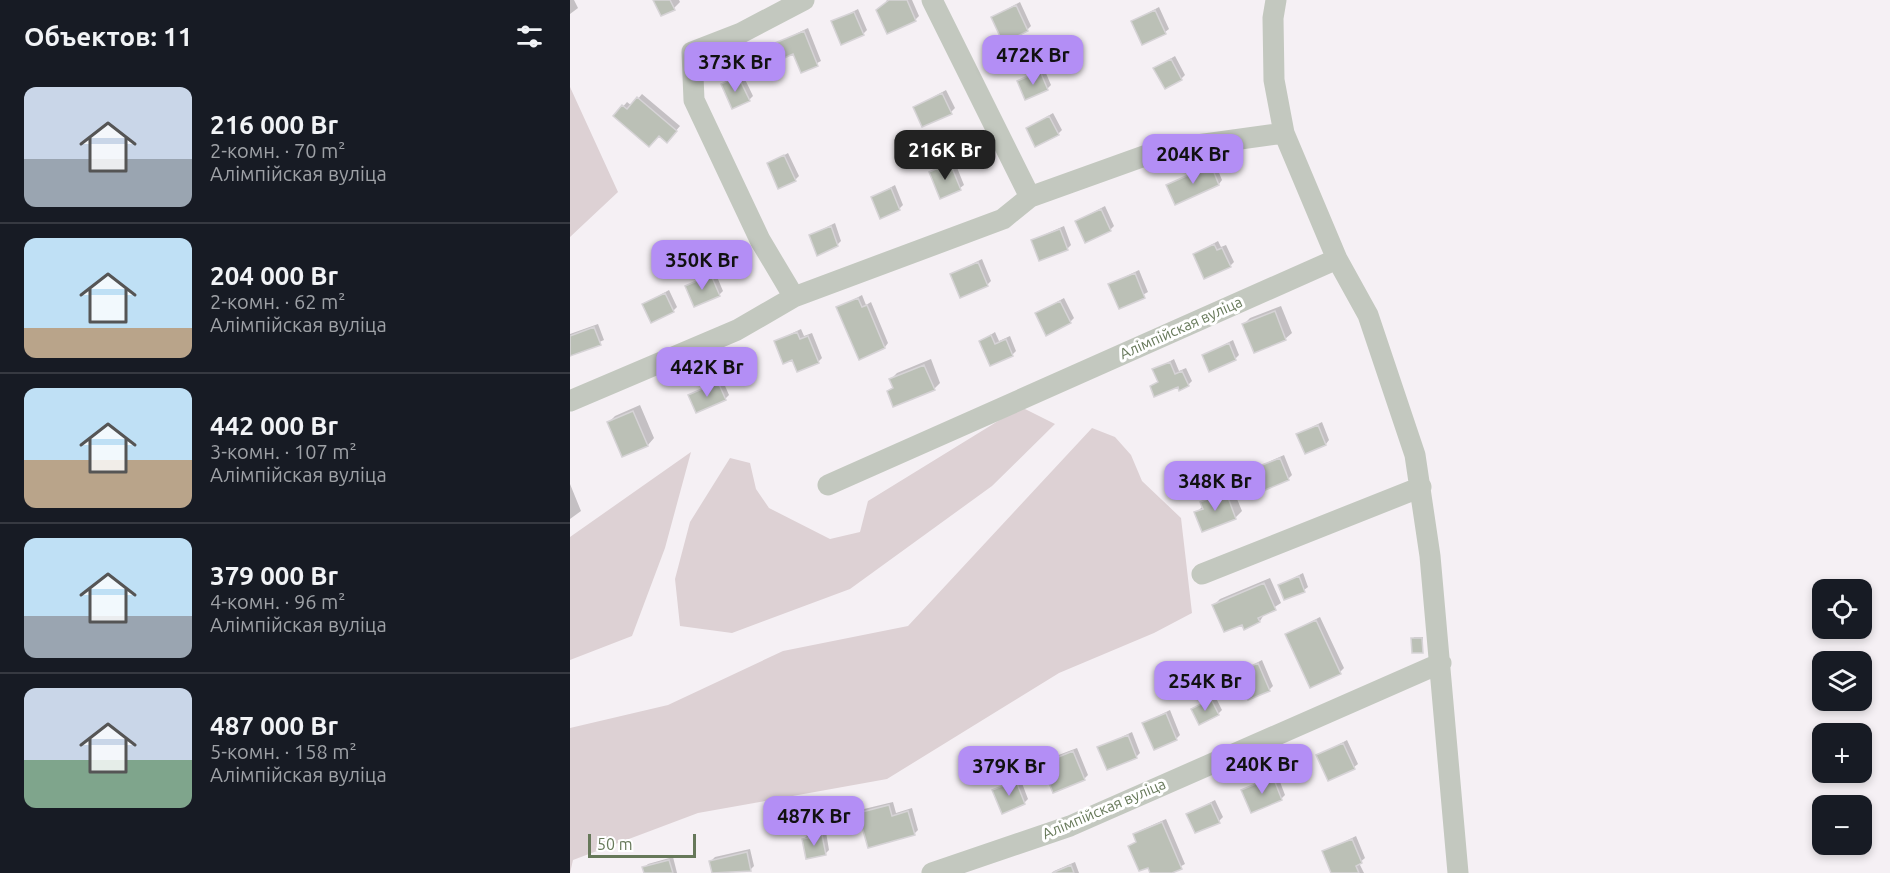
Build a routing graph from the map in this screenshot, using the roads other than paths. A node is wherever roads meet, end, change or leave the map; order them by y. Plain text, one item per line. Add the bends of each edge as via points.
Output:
1 (804, 0) edge
2 (932, 0) edge
3 (1276, 0) edge
4 (1284, 133) junction
5 (1030, 197) junction
6 (1337, 259) junction
7 (794, 297) junction
8 (570, 401) edge
9 (828, 485) dead end
10 (1421, 487) junction
11 (1202, 574) dead end
12 (1441, 663) junction
13 (932, 873) edge
14 (1458, 873) edge

1 - 7 street via 741,33 692,52 694,100 760,240
2 - 5 street
3 - 4 street via 1274,80
4 - 5 street via 1161,150
4 - 6 street
5 - 7 street via 1003,219
6 - 9 street, Алімпійская вуліца
6 - 10 street via 1368,315 1415,455
7 - 8 street via 737,330
10 - 11 street
10 - 12 street
12 - 13 street, Алімпійская вуліца via 1070,826
12 - 14 street

